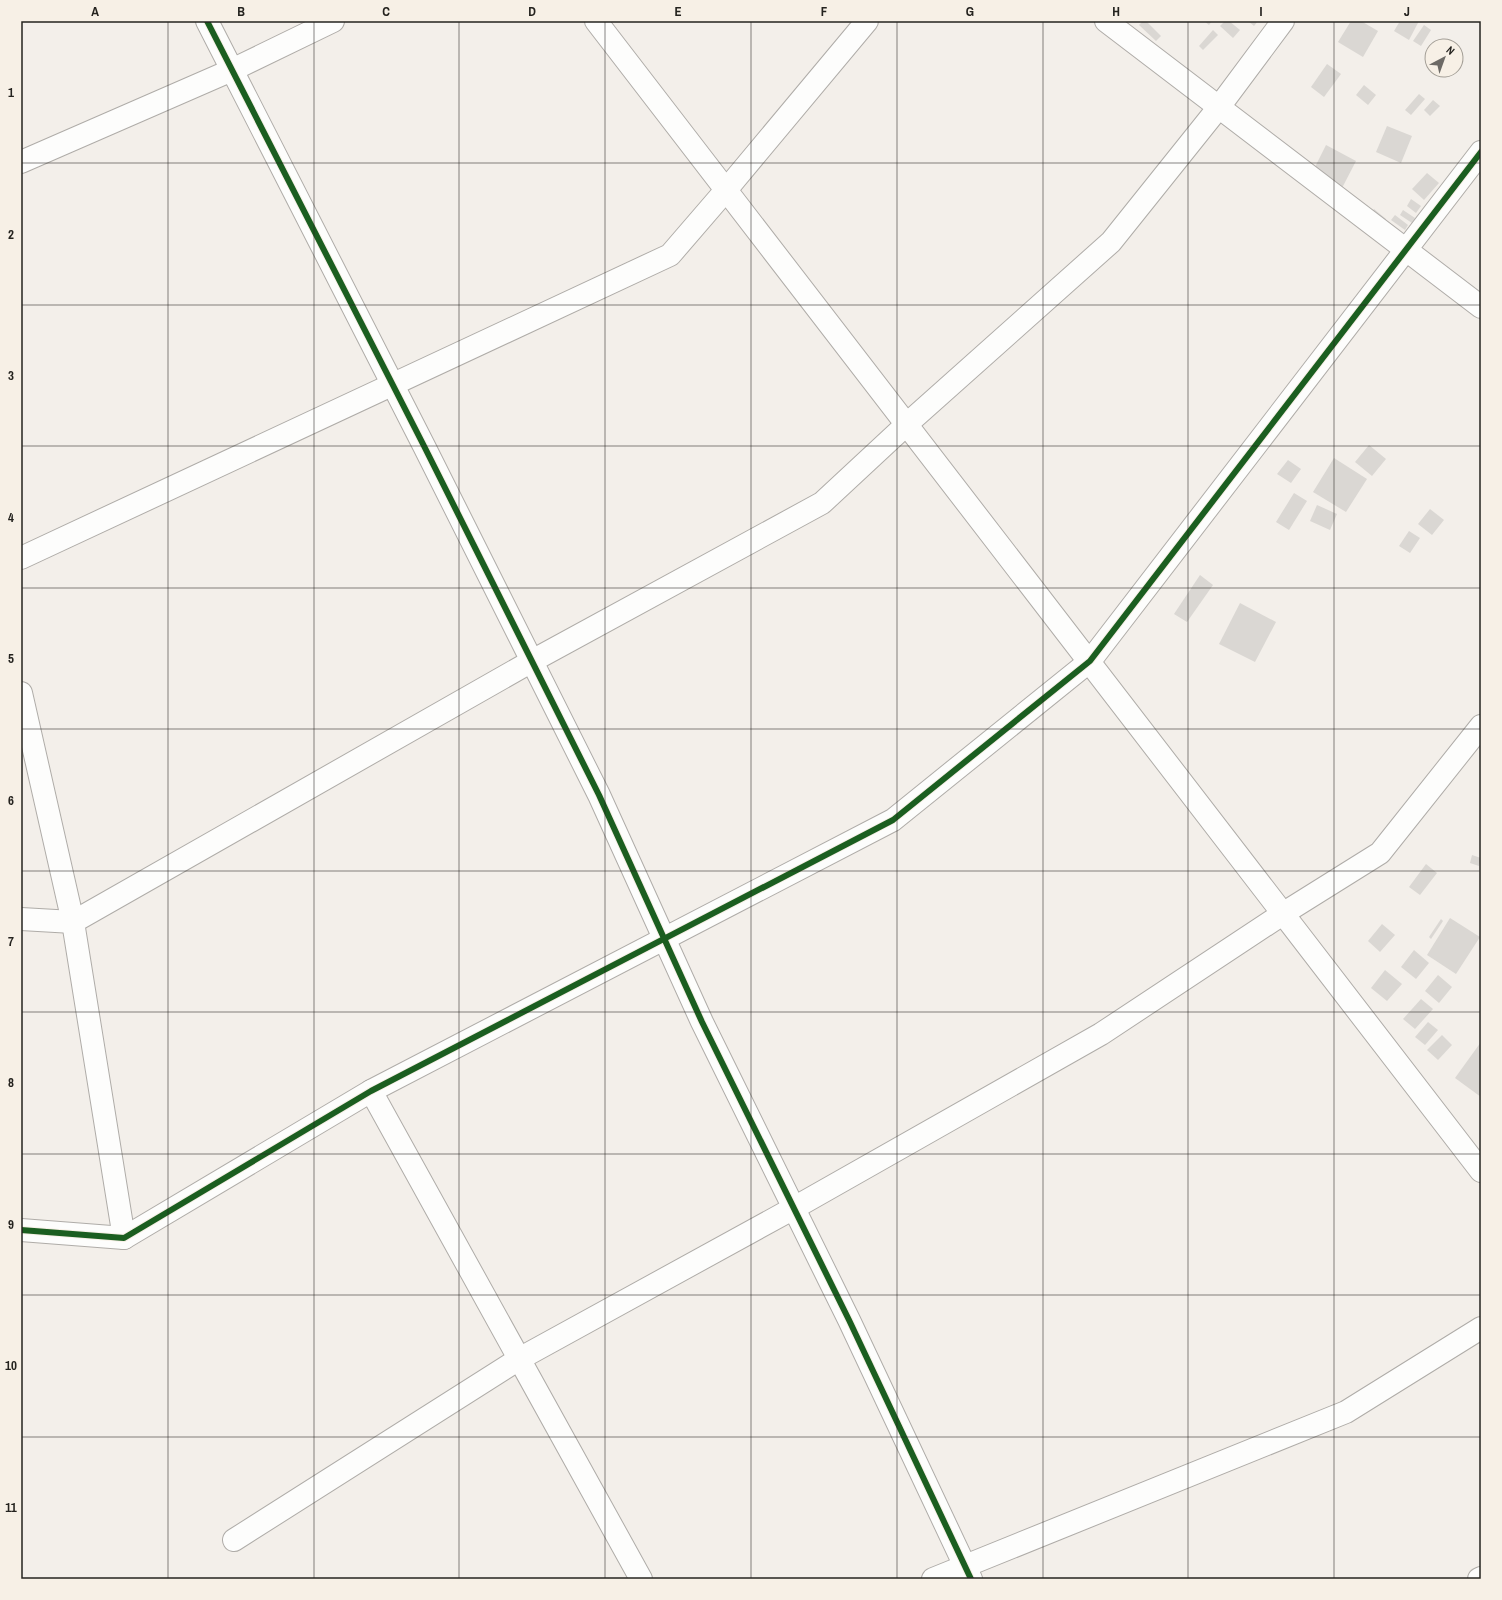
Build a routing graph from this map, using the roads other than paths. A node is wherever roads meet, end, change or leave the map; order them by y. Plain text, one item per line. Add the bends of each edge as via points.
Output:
1 (207, 21) edge
2 (333, 21) edge
3 (596, 21) edge
4 (867, 21) edge
5 (1106, 21) edge
6 (1283, 21) edge
7 (232, 70) junction
8 (1219, 107) junction
9 (1481, 152) edge
10 (21, 162) edge
11 (726, 190) junction
12 (1405, 249) junction
13 (1481, 307) edge
14 (393, 385) junction
15 (907, 424) junction
16 (21, 558) edge
17 (532, 661) junction
18 (1090, 662) junction
19 (21, 693) edge
20 (1481, 726) edge
21 (1284, 913) junction
22 (21, 919) edge
23 (73, 922) junction
24 (664, 937) junction
25 (371, 1091) junction
26 (1481, 1171) edge
27 (794, 1208) junction
28 (21, 1230) edge
29 (124, 1238) junction
30 (1481, 1328) edge
31 (519, 1359) junction
32 (234, 1540) dead end
33 (968, 1572) edge
34 (641, 1579) edge
35 (933, 1579) edge

1 - 7 street
2 - 7 street
3 - 11 street
4 - 11 street
5 - 8 street
6 - 8 street
7 - 10 street
7 - 14 street
8 - 12 street
8 - 15 street via 1111,242
9 - 12 street
11 - 14 street via 670,255
11 - 15 street
12 - 13 street
12 - 18 street
14 - 16 street
14 - 17 street
15 - 17 street via 822,504
15 - 18 street
17 - 23 street
17 - 24 street
18 - 21 street
18 - 24 street via 893,820
19 - 23 street
20 - 21 street via 1380,853
21 - 26 street
21 - 27 street via 1101,1034
22 - 23 street
23 - 29 street
24 - 25 street
24 - 27 street via 702,1022
25 - 29 street
25 - 31 street
27 - 31 street
27 - 33 street
28 - 29 street
30 - 33 street via 1346,1412
31 - 32 street
31 - 34 street
33 - 35 street

